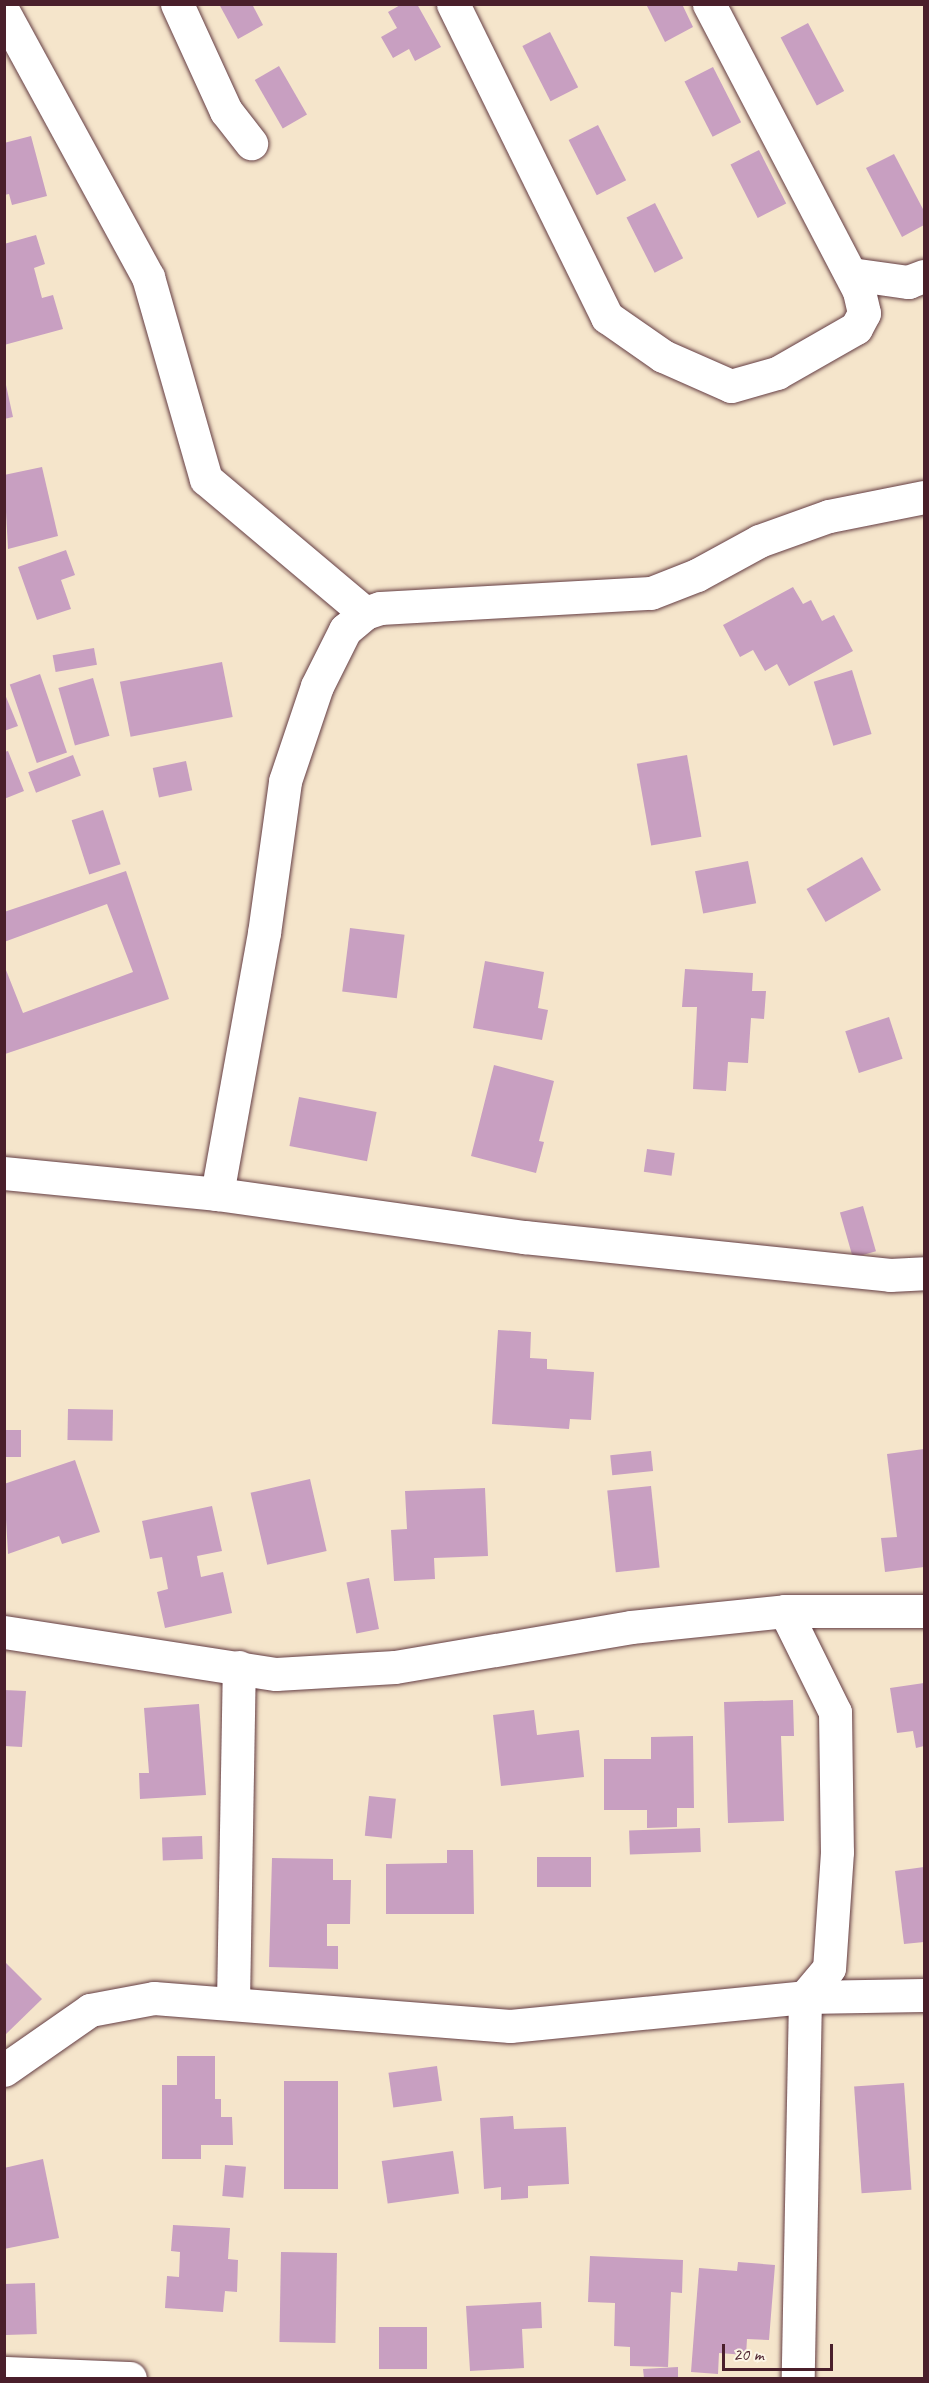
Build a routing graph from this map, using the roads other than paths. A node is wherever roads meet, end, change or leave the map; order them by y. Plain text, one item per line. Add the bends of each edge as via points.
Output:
1 (177, 4) edge
2 (453, 4) edge
3 (709, 4) edge
4 (4, 13) edge
5 (251, 143) dead end
6 (851, 274) junction
7 (924, 276) edge
8 (924, 498) edge
9 (365, 613) junction
10 (4, 1173) edge
11 (217, 1194) junction
12 (924, 1273) edge
13 (785, 1611) junction
14 (924, 1611) edge
15 (4, 1632) edge
16 (239, 1667) junction
17 (924, 1995) edge
18 (806, 1997) junction
19 (233, 2002) junction
20 (4, 2070) edge
21 (4, 2373) edge
22 (78, 2377) edge
23 (130, 2379) edge
24 (798, 2379) edge

1 - 5 street via 226,111
2 - 6 street via 607,317 663,356 731,386 777,373 856,328 864,313
3 - 6 street
4 - 9 street via 148,277 207,479
6 - 7 street via 908,282
8 - 9 street via 829,516 759,541 697,575 651,593 380,608
9 - 11 street via 345,630 317,686 285,780 264,933
10 - 11 street
11 - 12 street via 524,1237 890,1275
13 - 14 street
13 - 16 street via 631,1627 395,1667 276,1674
13 - 18 street via 836,1712 837,1852 829,1968
15 - 16 street
16 - 19 street
17 - 18 street
18 - 19 street via 510,2026
18 - 24 street
19 - 20 street via 154,1998 90,2010
21 - 22 street
22 - 23 street

